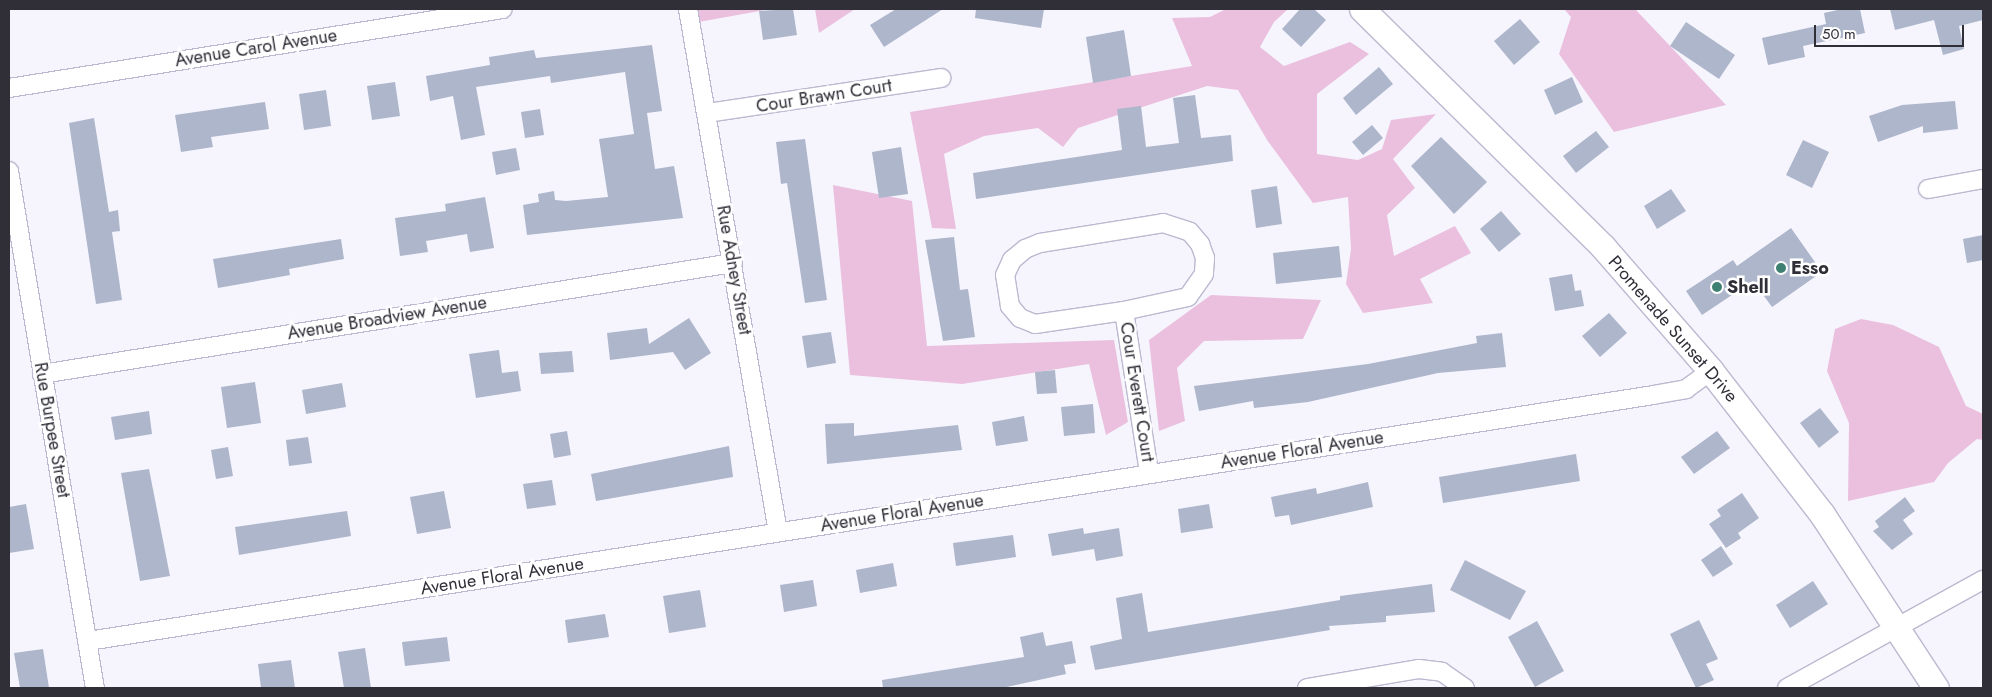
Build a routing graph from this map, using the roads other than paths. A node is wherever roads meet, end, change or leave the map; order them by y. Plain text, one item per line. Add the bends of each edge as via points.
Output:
1 (503, 9) edge
2 (688, 9) edge
3 (1362, 9) edge
4 (941, 78) dead end
5 (9, 88) edge
6 (707, 113) junction
7 (9, 171) edge
8 (1983, 179) edge
9 (1928, 189) dead end
10 (733, 262) junction
11 (1124, 312) junction
12 (1711, 371) junction
13 (42, 374) junction
14 (1149, 473) junction
15 (778, 532) junction
16 (1983, 580) edge
17 (1897, 628) junction
18 (88, 641) junction
19 (96, 688) edge
20 (1307, 688) edge
21 (1465, 688) edge
22 (1787, 688) edge
23 (1936, 688) edge

1 - 5 street, Avenue Carol Avenue
2 - 6 street, Rue Adney Street
3 - 12 street, Promenade Sunset Drive via 1603,248
4 - 6 street, Cour Brawn Court
6 - 10 street, Rue Adney Street
7 - 13 street, Rue Burpee Street
8 - 9 street
10 - 13 street, Avenue Broadview Avenue
10 - 15 street, Rue Adney Street
11 - 11 street, Cour Everett Court via 1176,302 1198,287 1205,258 1190,232 1163,223 1040,243 1018,255 1005,275 1010,306 1020,318 1035,324
11 - 14 street, Cour Everett Court
12 - 14 street, Avenue Floral Avenue via 1686,389
12 - 17 street, Promenade Sunset Drive via 1822,514
13 - 18 street, Rue Burpee Street
14 - 15 street, Avenue Floral Avenue
15 - 18 street, Avenue Floral Avenue
16 - 17 street
17 - 22 street
17 - 23 street, Promenade Sunset Drive
18 - 19 street, Rue Burpee Street
20 - 21 street via 1419,669 1442,672

